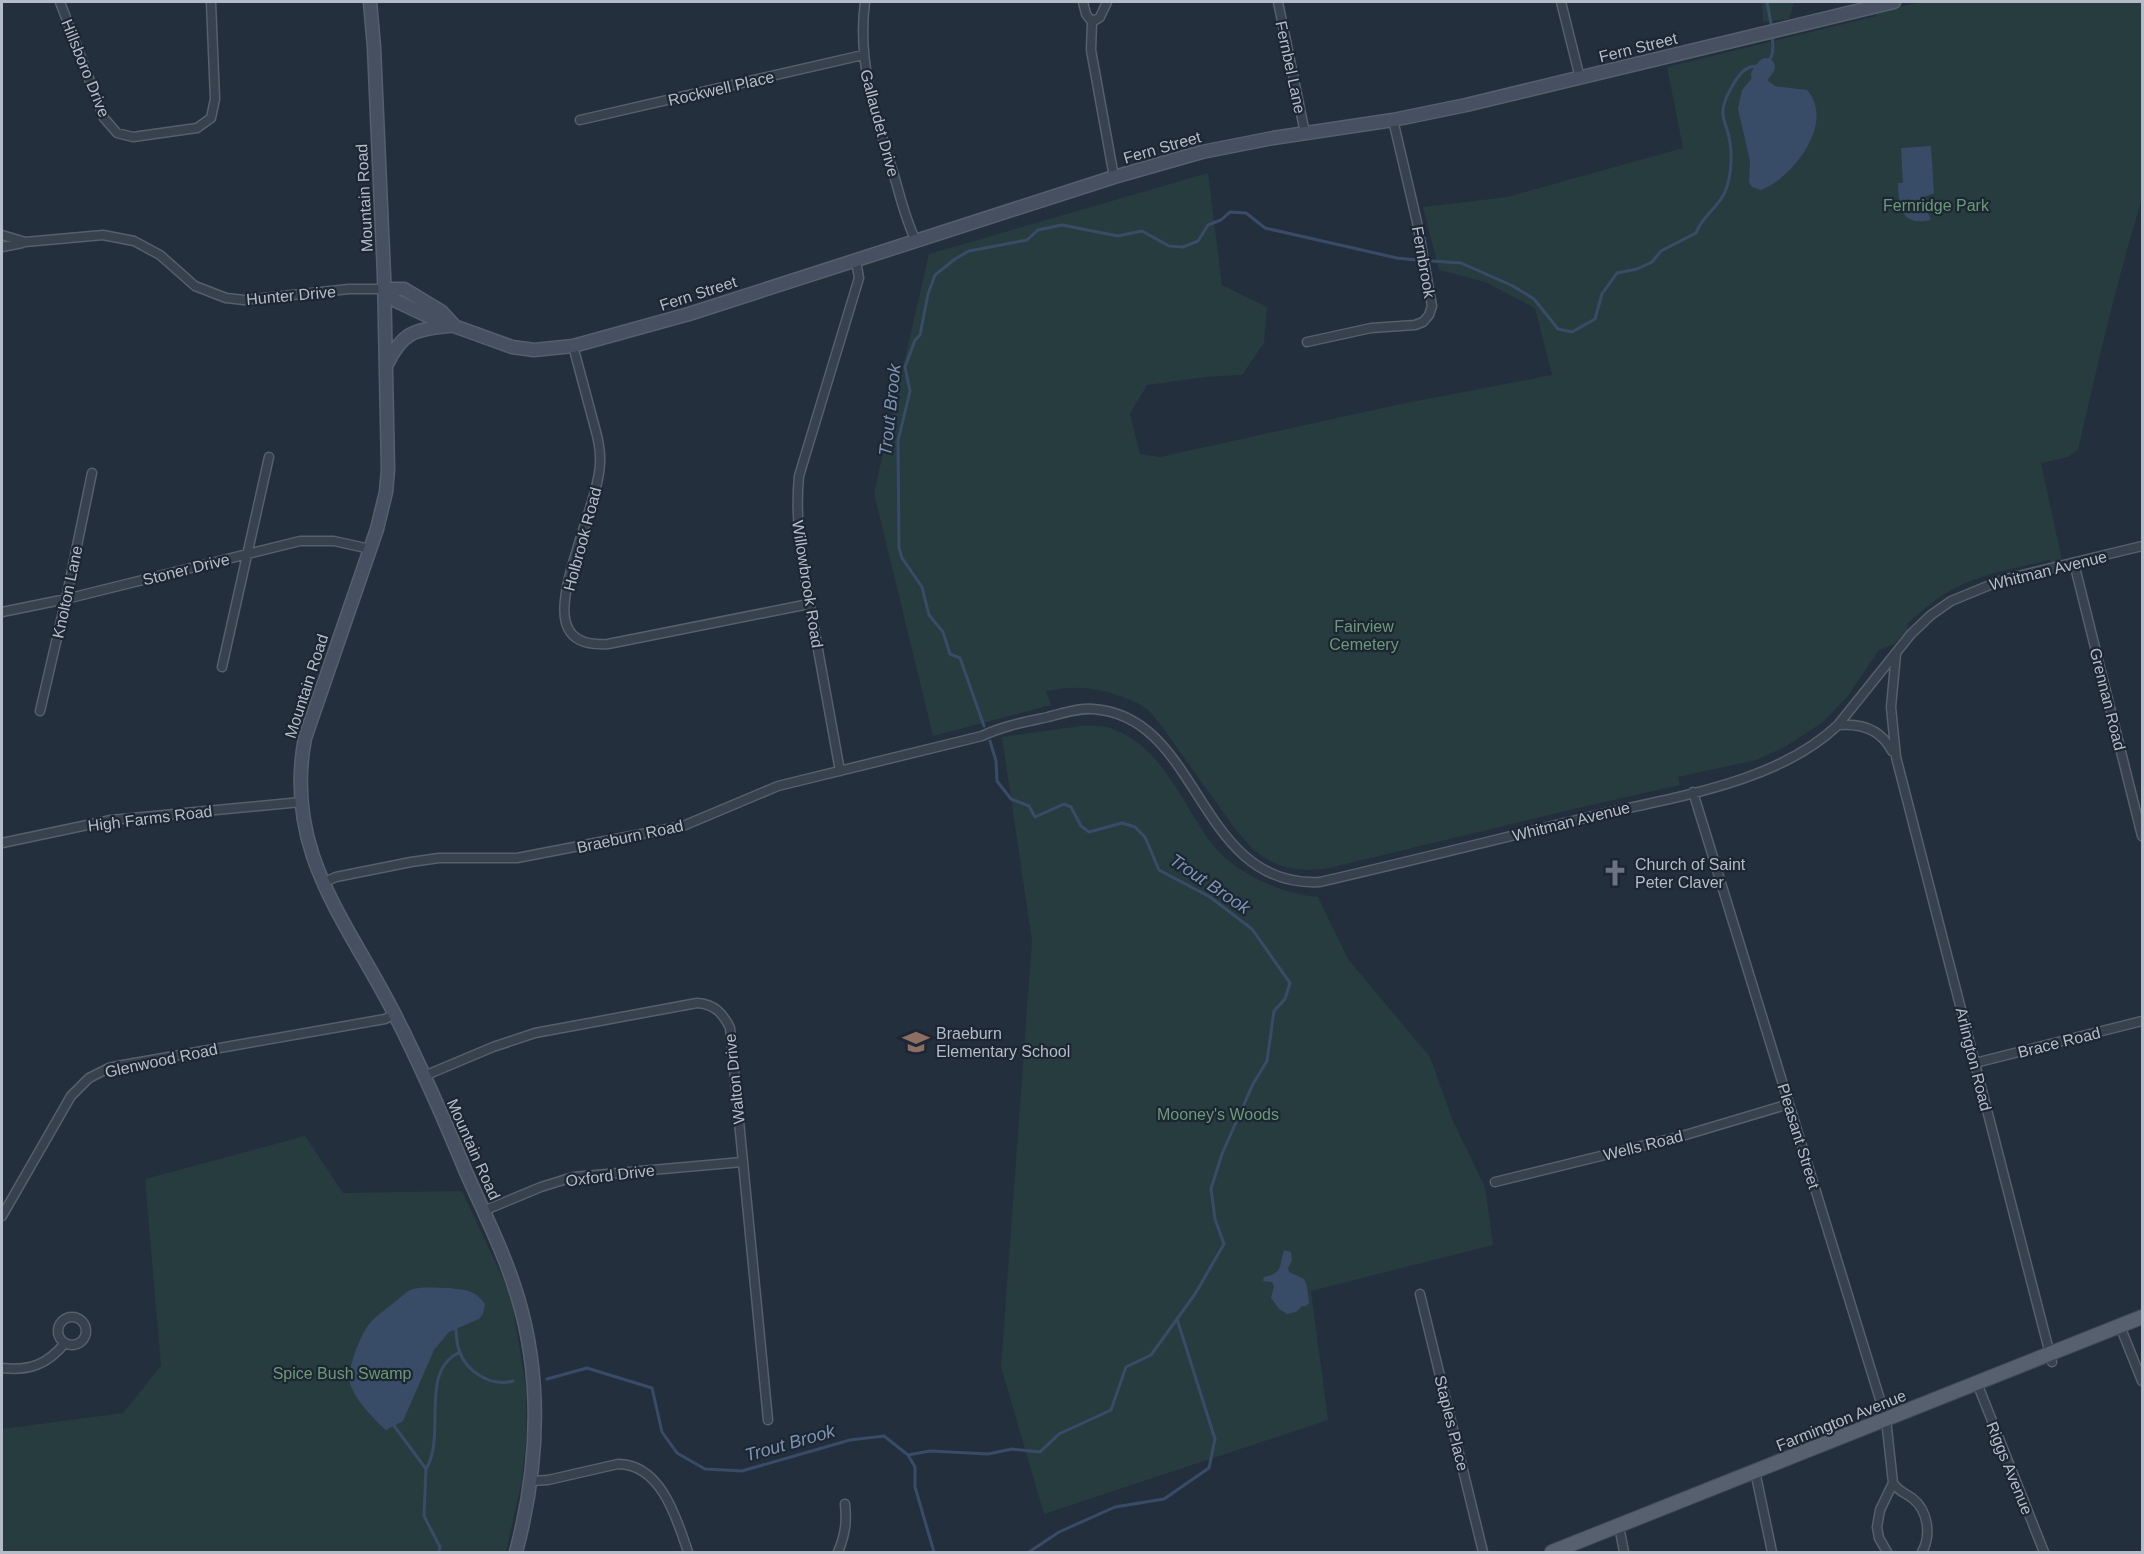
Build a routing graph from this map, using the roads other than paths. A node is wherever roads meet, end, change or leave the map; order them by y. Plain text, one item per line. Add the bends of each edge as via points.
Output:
1 (60, 2) edge
2 (211, 2) edge
3 (370, 2) edge
4 (865, 2) edge
5 (1083, 2) edge
6 (1107, 2) edge
7 (1278, 2) edge
8 (1561, 2) edge
9 (1894, 2) edge
10 (1092, 22) junction
11 (863, 55) junction
12 (1580, 78) junction
13 (580, 120) dead end
14 (1393, 120) junction
15 (1305, 133) junction
16 (1114, 177) junction
17 (2, 236) edge
18 (916, 241) junction
19 (26, 242) junction
20 (2, 247) edge
21 (855, 261) junction
22 (384, 289) junction
23 (453, 325) junction
24 (1307, 342) dead end
25 (573, 346) junction
26 (387, 366) junction
27 (269, 457) dead end
28 (92, 473) dead end
29 (2142, 546) edge
30 (370, 549) junction
31 (249, 553) junction
32 (2074, 563) junction
33 (66, 599) junction
34 (810, 604) junction
35 (2, 612) edge
36 (1896, 652) junction
37 (222, 668) dead end
38 (40, 711) dead end
39 (1838, 725) junction
40 (999, 728) joint
41 (1896, 757) junction
42 (840, 771) junction
43 (1693, 792) junction
44 (301, 802) junction
45 (2142, 836) edge
46 (2, 843) edge
47 (322, 883) junction
48 (395, 1014) junction
49 (2142, 1024) edge
50 (1975, 1063) junction
51 (424, 1076) junction
52 (1789, 1104) junction
53 (742, 1161) junction
54 (1495, 1182) dead end
55 (483, 1211) junction
56 (2, 1216) edge
57 (1420, 1294) dead end
58 (2142, 1317) edge
59 (2142, 1326) edge
60 (2122, 1330) junction
61 (65, 1343) dead end
62 (2051, 1358) junction
63 (2, 1368) edge
64 (2142, 1381) edge
65 (1978, 1387) junction
66 (768, 1420) dead end
67 (1886, 1424) junction
68 (1756, 1476) junction
69 (531, 1481) junction
70 (1893, 1483) junction
71 (845, 1504) dead end
72 (1620, 1530) junction
73 (516, 1552) edge
74 (688, 1552) edge
75 (838, 1552) edge
76 (1483, 1552) edge
77 (1552, 1552) edge
78 (1576, 1552) edge
79 (1624, 1552) edge
80 (1772, 1552) edge
81 (1887, 1552) edge
82 (1922, 1552) edge
83 (2044, 1552) edge

1 - 2 street, Hillsboro Drive via 104,118 117,133 133,137 197,128 211,118 215,99
3 - 22 street, Mountain Road
4 - 11 street, Gallaudet Drive
5 - 10 street
6 - 10 street
7 - 15 street, Fernbel Lane
8 - 12 street
9 - 12 street, Fern Street
10 - 16 street via 1090,50
11 - 13 street, Rockwell Place
11 - 18 street, Gallaudet Drive via 874,113
12 - 14 street, Fern Street
14 - 15 street, Fern Street
14 - 24 street, Fernbrook via 1418,222 1432,306 1429,315 1414,325 1371,328
15 - 16 street, Fern Street via 1202,152
16 - 18 street, Fern Street
17 - 19 street, Hunter Drive
18 - 21 street, Fern Street
19 - 20 street
19 - 22 street, Hunter Drive via 102,235 135,241 160,255 195,286 226,298 244,300
21 - 25 street, Fern Street
21 - 34 street, Willowbrook Road via 859,278 799,476 796,521
22 - 23 street, Fern Street via 404,289 442,312
22 - 26 street, Mountain Road
23 - 25 street, Fern Street via 534,350
23 - 26 street via 411,333 400,343
25 - 34 street, Holbrook Road via 598,441 600,464 596,492 566,596 565,618 573,635 583,642 608,644
26 - 30 street, Mountain Road via 388,470 382,510
27 - 31 street
28 - 33 street, Knolton Lane
29 - 32 street, Whitman Avenue
30 - 31 street, Stoner Drive via 316,540
30 - 44 street, Mountain Road via 305,738
31 - 33 street, Stoner Drive
31 - 37 street
32 - 36 street, Whitman Avenue via 2002,580 1951,601 1931,615
32 - 45 street, Grennan Road
33 - 35 street, Stoner Drive
33 - 38 street, Knolton Lane
34 - 42 street, Willowbrook Road
36 - 39 street, Whitman Avenue
36 - 41 street, Arlington Road via 1891,707
39 - 41 street, Arlington Road via 1873,730 1885,739
39 - 43 street, Whitman Avenue via 1814,746 1790,759
40 - 42 street, Braeburn Road via 982,736
40 - 43 street, Whitman Avenue via 1092,709 1136,722 1164,746 1238,852 1269,873 1298,882 1328,880
41 - 50 street, Arlington Road
42 - 47 street, Braeburn Road via 778,786 682,826 518,858 411,862
43 - 52 street, Pleasant Street
44 - 46 street, High Farms Road via 111,820
44 - 47 street, Mountain Road
47 - 48 street, Mountain Road
48 - 51 street, Mountain Road
48 - 56 street, Glenwood Road via 99,1072 64,1105
49 - 50 street, Brace Road
50 - 62 street, Arlington Road
51 - 53 street, Walton Drive via 535,1033 706,1004 721,1013 730,1028
51 - 55 street, Mountain Road
52 - 54 street, Wells Road via 1682,1136
52 - 67 street, Pleasant Street
53 - 55 street, Oxford Drive via 573,1177
53 - 66 street, Walton Drive
55 - 69 street, Mountain Road via 509,1272 526,1329 535,1408
57 - 76 street, Staples Place
58 - 60 main road, Farmington Avenue
59 - 60 main road, Farmington Avenue
60 - 62 main road, Farmington Avenue
60 - 64 street
61 - 63 street via 45,1362
62 - 65 main road, Farmington Avenue
65 - 67 main road, Farmington Avenue
65 - 83 street, Riggs Avenue
67 - 68 main road, Farmington Avenue
67 - 70 street, Pleasant Street
68 - 72 main road, Farmington Avenue
68 - 80 street
69 - 73 street, Mountain Road
69 - 74 street via 618,1464 638,1467 660,1488
70 - 81 street via 1877,1521 1879,1538
70 - 82 street via 1916,1502 1924,1515 1928,1536
71 - 75 street via 846,1533
72 - 77 main road, Farmington Avenue
72 - 78 main road, Farmington Avenue
72 - 79 street

